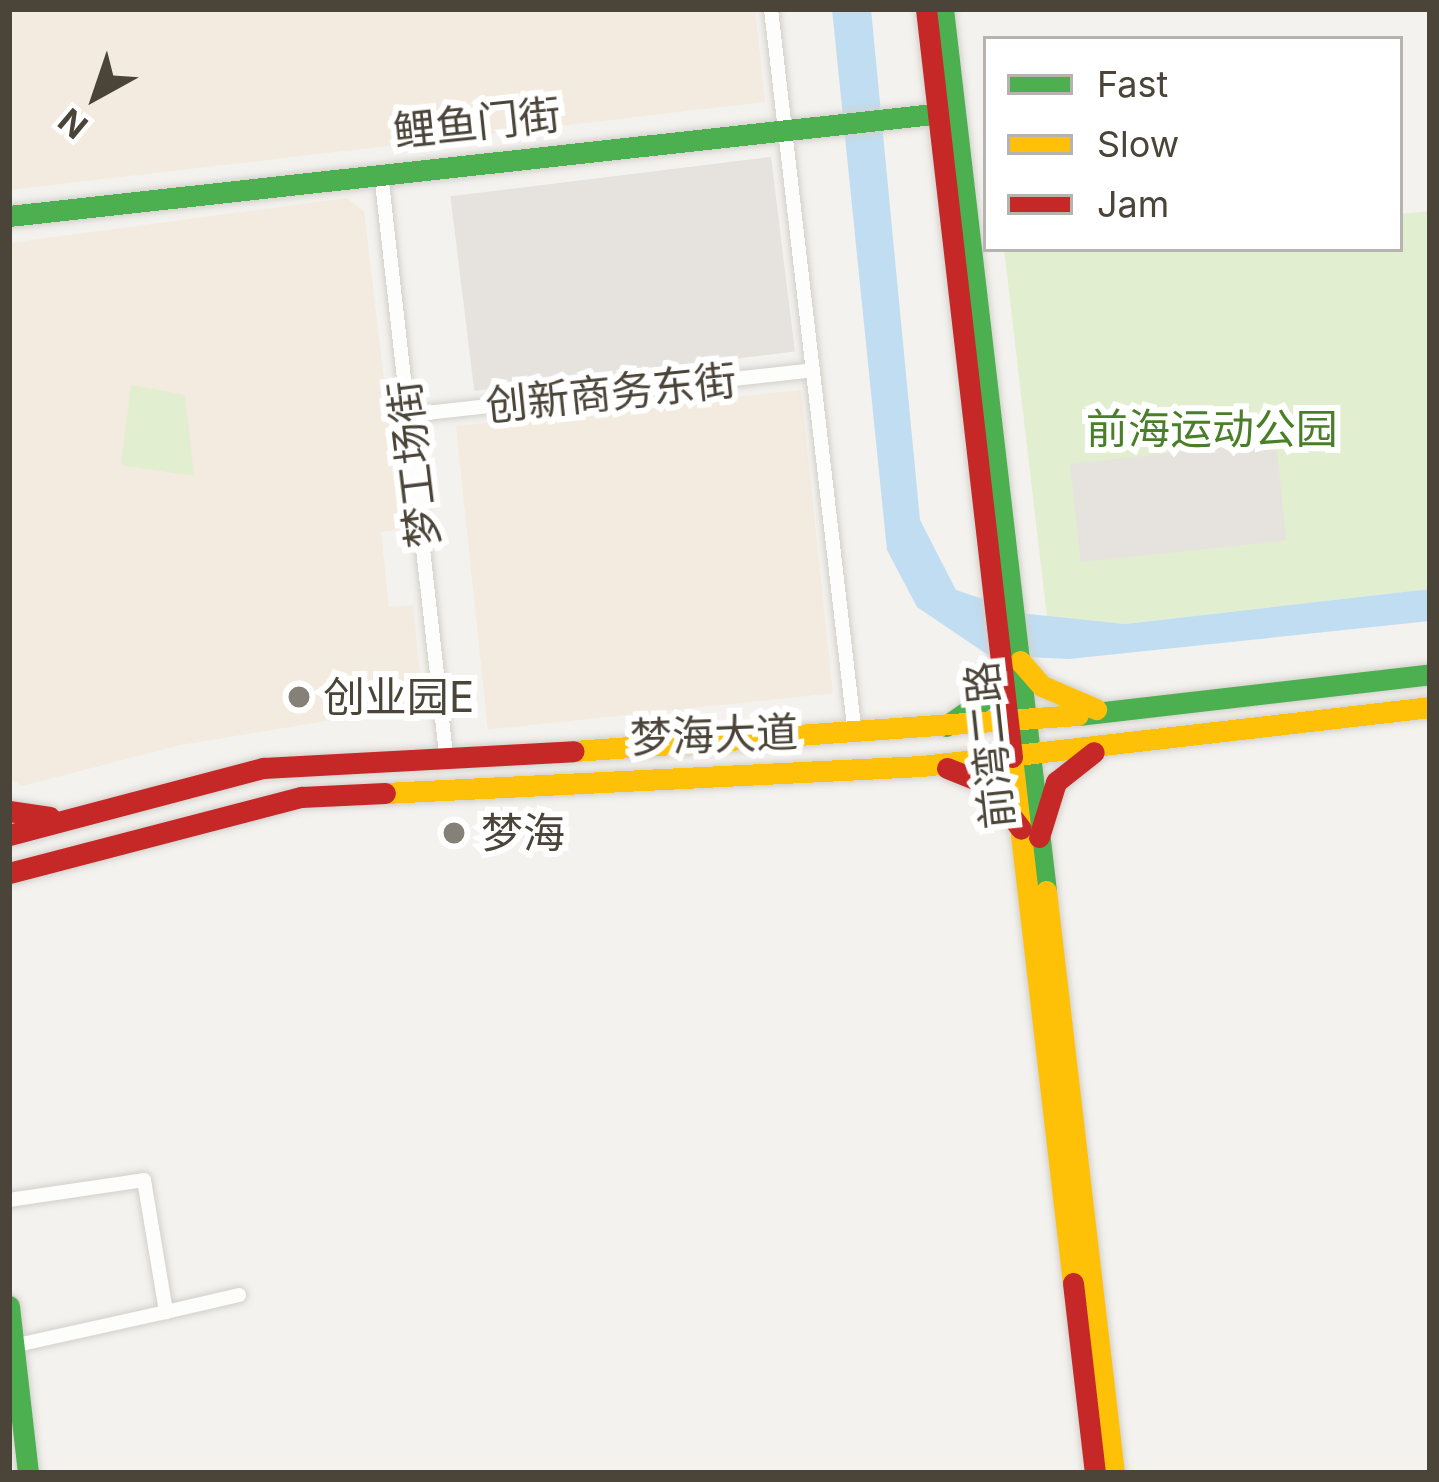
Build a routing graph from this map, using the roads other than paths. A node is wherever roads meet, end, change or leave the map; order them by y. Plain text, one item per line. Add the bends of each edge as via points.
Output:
1 (771, 9) edge
2 (926, 9) edge
3 (943, 9) edge
4 (947, 112) junction
5 (786, 130) junction
6 (381, 173) junction
7 (9, 216) edge
8 (813, 370) junction
9 (408, 416) junction
10 (1011, 661) junction
11 (1430, 674) edge
12 (1430, 707) edge
13 (1120, 711) junction
14 (1016, 722) junction
15 (935, 731) junction
16 (855, 735) junction
17 (1106, 747) junction
18 (446, 754) junction
19 (1021, 756) junction
20 (922, 766) junction
21 (9, 811) edge
22 (56, 817) junction
23 (1030, 833) junction
24 (9, 835) edge
25 (43, 860) junction
26 (9, 873) edge
27 (9, 890) edge
28 (9, 1200) edge
29 (239, 1294) dead end
30 (9, 1306) edge
31 (166, 1312) junction
32 (13, 1346) junction
33 (28, 1473) edge
34 (1095, 1473) edge
35 (1114, 1473) edge

1 - 5 street
2 - 4 main road, 前湾二路
3 - 4 main road, 前湾二路
4 - 5 main road, 鲤鱼门街
4 - 10 main road, 前湾二路
5 - 6 main road, 鲤鱼门街
5 - 8 street
6 - 7 main road, 鲤鱼门街
6 - 9 street, 梦工场街
8 - 9 street, 创新商务东街
8 - 16 street
9 - 18 street, 梦工场街
10 - 13 main road via 1057,696
10 - 14 main road, 前湾二路
10 - 15 main road via 982,701
11 - 13 main road, 梦海大道
12 - 17 main road, 梦海大道
13 - 14 main road, 梦海大道
14 - 15 main road, 梦海大道
14 - 19 main road, 前湾二路
15 - 16 main road, 梦海大道
16 - 18 main road, 梦海大道
17 - 19 main road, 梦海大道
17 - 23 main road via 1056,782
18 - 22 main road, 梦海大道 via 263,768
19 - 20 main road, 梦海大道
19 - 23 main road, 前湾二路
20 - 23 main road via 987,784
20 - 25 main road, 梦海大道 via 302,796
21 - 22 main road
22 - 24 main road, 梦海大道
23 - 34 main road, 前湾二路
23 - 35 main road, 前湾二路
25 - 26 main road, 梦海大道
25 - 27 main road
28 - 31 street via 144,1180
29 - 31 street
30 - 32 main road
31 - 32 street
32 - 33 main road

